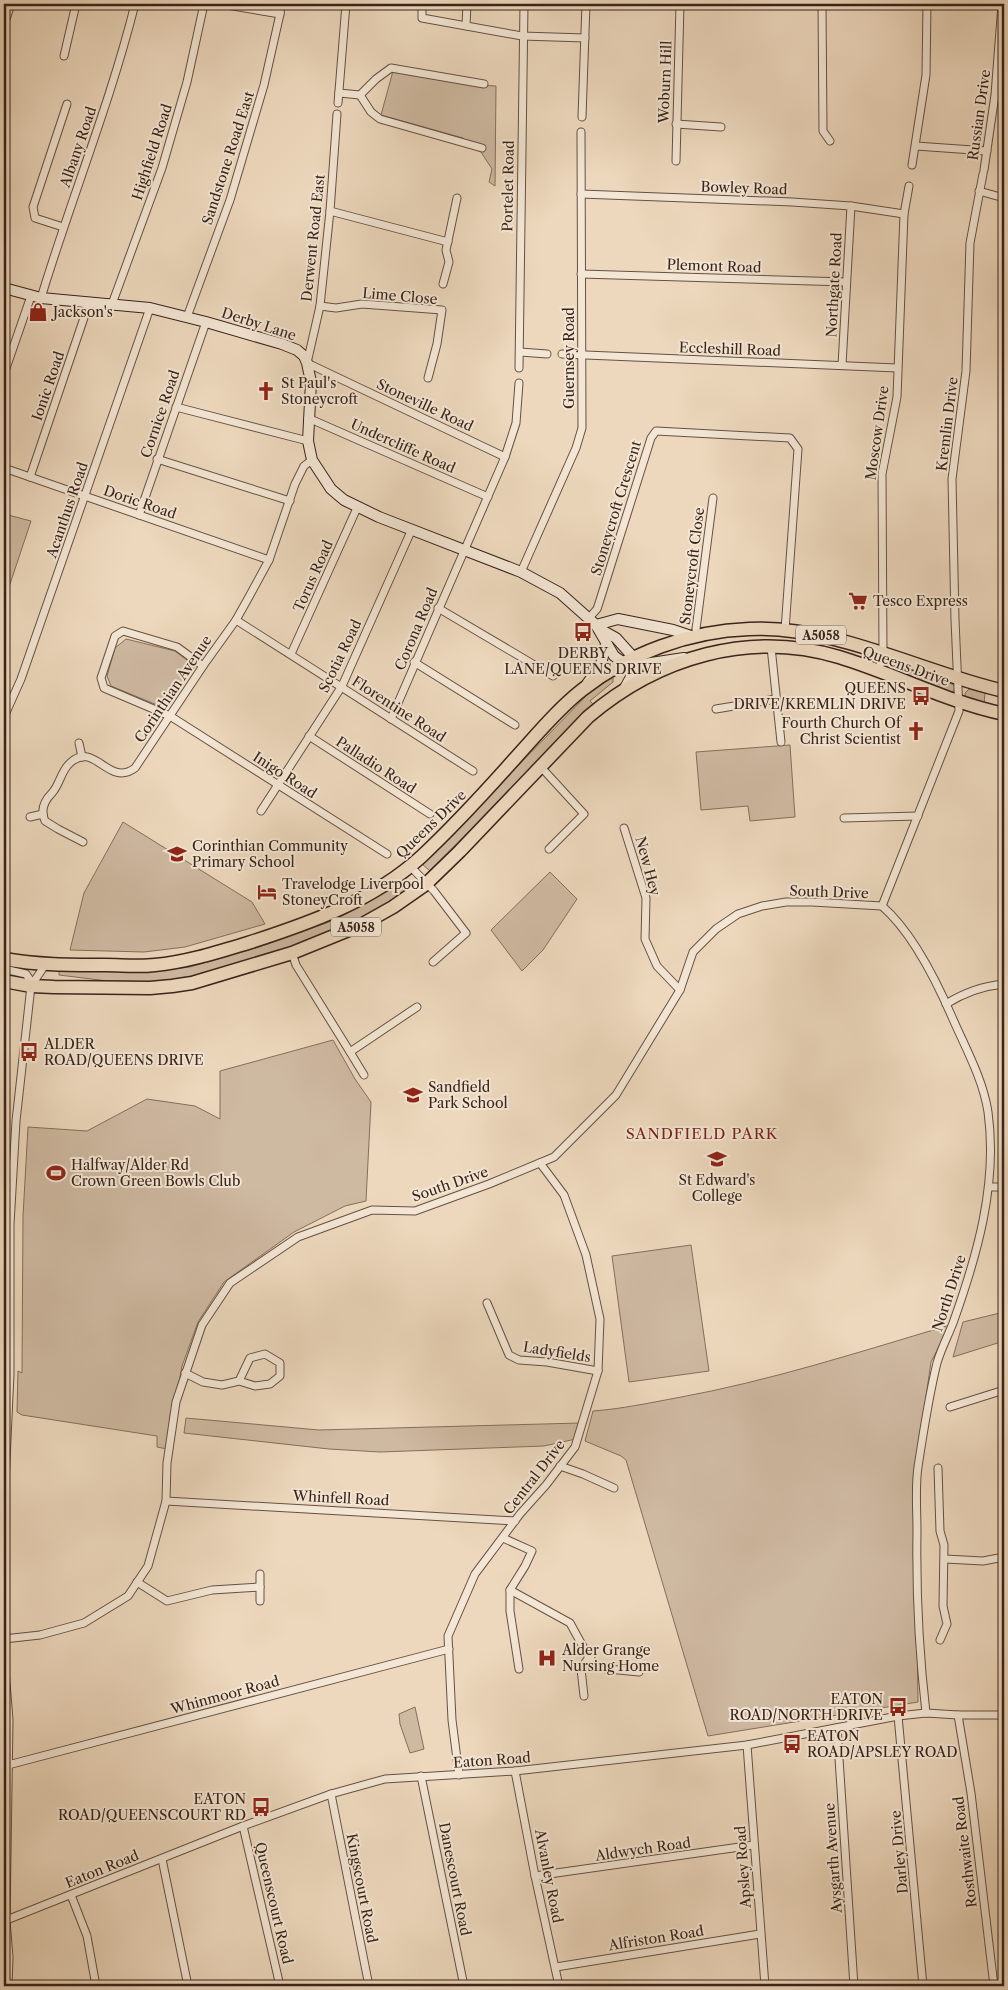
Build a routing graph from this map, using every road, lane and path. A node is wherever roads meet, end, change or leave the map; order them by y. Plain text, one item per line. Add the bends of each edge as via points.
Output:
1 (11, 4) edge
2 (76, 4) edge
3 (135, 4) edge
4 (204, 4) edge
5 (221, 4) edge
6 (281, 4) edge
7 (346, 4) edge
8 (422, 4) edge
9 (467, 4) edge
10 (524, 4) edge
11 (586, 4) edge
12 (680, 4) edge
13 (822, 4) edge
14 (926, 4) edge
15 (1002, 4) edge
16 (280, 14) junction
17 (4, 25) edge
18 (466, 26) junction
19 (522, 36) junction
20 (584, 38) junction
21 (64, 56) dead end
22 (484, 84) dead end
23 (339, 93) junction
24 (360, 95) junction
25 (338, 103) dead end
26 (67, 104) dead end
27 (337, 114) dead end
28 (582, 117) dead end
29 (676, 124) junction
30 (721, 127) dead end
31 (582, 132) dead end
32 (830, 141) dead end
33 (916, 146) junction
34 (482, 148) dead end
35 (987, 151) junction
36 (676, 161) dead end
37 (912, 165) dead end
38 (983, 172) joint
39 (909, 186) dead end
40 (980, 190) junction
41 (581, 194) junction
42 (458, 198) dead end
43 (1004, 198) edge
44 (851, 206) junction
45 (330, 212) junction
46 (904, 214) junction
47 (64, 227) junction
48 (448, 242) junction
49 (581, 274) junction
50 (846, 282) junction
51 (443, 284) dead end
52 (4, 288) edge
53 (36, 297) junction
54 (89, 303) junction
55 (112, 304) junction
56 (320, 306) junction
57 (150, 308) junction
58 (187, 317) junction
59 (206, 322) junction
60 (520, 352) junction
61 (547, 354) dead end
62 (562, 354) dead end
63 (582, 355) junction
64 (307, 363) junction
65 (842, 365) junction
66 (519, 368) dead end
67 (897, 368) junction
68 (4, 374) edge
69 (428, 378) dead end
70 (519, 383) dead end
71 (176, 407) junction
72 (308, 418) junction
73 (308, 441) junction
74 (504, 457) junction
75 (158, 460) junction
76 (312, 460) junction
77 (4, 468) edge
78 (30, 476) junction
79 (85, 496) junction
80 (488, 497) junction
81 (713, 498) dead end
82 (290, 502) junction
83 (357, 508) junction
84 (139, 515) junction
85 (412, 530) junction
86 (465, 550) junction
87 (269, 560) junction
88 (521, 572) junction
89 (438, 608) junction
90 (236, 620) junction
91 (594, 623) junction
92 (785, 630) junction
93 (696, 637) junction
94 (606, 644) junction
95 (771, 647) junction
96 (291, 654) junction
97 (883, 655) junction
98 (698, 656) junction
99 (414, 662) junction
100 (631, 662) junction
101 (203, 666) junction
102 (878, 672) junction
103 (553, 676) dead end
104 (958, 678) junction
105 (342, 686) junction
106 (625, 688) junction
107 (584, 689) junction
108 (1004, 691) edge
109 (776, 699) junction
110 (959, 701) junction
111 (716, 709) dead end
112 (1004, 714) edge
113 (170, 716) junction
114 (4, 718) edge
115 (391, 719) junction
116 (515, 725) dead end
117 (309, 736) junction
118 (781, 742) dead end
119 (79, 743) dead end
120 (82, 757) junction
121 (540, 766) junction
122 (473, 771) dead end
123 (278, 786) junction
124 (261, 811) dead end
125 (43, 814) junction
126 (430, 814) dead end
127 (30, 816) dead end
128 (918, 816) junction
129 (844, 818) dead end
130 (624, 828) dead end
131 (83, 842) dead end
132 (549, 849) dead end
133 (387, 854) dead end
134 (410, 866) junction
135 (426, 884) junction
136 (882, 906) junction
137 (292, 953) junction
138 (4, 958) edge
139 (433, 962) dead end
140 (45, 965) junction
141 (4, 968) edge
142 (4, 981) edge
143 (1004, 984) edge
144 (30, 986) junction
145 (680, 990) junction
146 (946, 1004) junction
147 (417, 1007) dead end
148 (350, 1052) junction
149 (364, 1075) dead end
150 (540, 1163) junction
151 (990, 1187) junction
152 (1004, 1187) edge
153 (7, 1297) edge
154 (487, 1303) dead end
155 (598, 1371) junction
156 (185, 1373) junction
157 (239, 1381) junction
158 (1004, 1390) edge
159 (950, 1407) dead end
160 (560, 1466) junction
161 (938, 1468) dead end
162 (614, 1488) dead end
163 (166, 1501) junction
164 (4, 1504) edge
165 (514, 1521) junction
166 (503, 1538) junction
167 (1004, 1557) edge
168 (945, 1559) junction
169 (260, 1574) dead end
170 (137, 1582) junction
171 (260, 1587) junction
172 (510, 1590) junction
173 (260, 1601) dead end
174 (4, 1639) edge
175 (940, 1640) dead end
176 (449, 1649) junction
177 (4, 1657) edge
178 (589, 1657) junction
179 (518, 1669) dead end
180 (638, 1672) dead end
181 (584, 1696) dead end
182 (926, 1713) junction
183 (958, 1715) junction
184 (1004, 1715) edge
185 (898, 1716) junction
186 (837, 1728) junction
187 (747, 1745) junction
188 (8, 1766) junction
189 (515, 1771) junction
190 (459, 1775) junction
191 (421, 1776) junction
192 (331, 1794) junction
193 (243, 1826) junction
194 (754, 1846) junction
195 (162, 1859) junction
196 (535, 1876) junction
197 (70, 1895) junction
198 (5, 1921) edge
199 (760, 1934) junction
200 (556, 1967) junction
201 (8, 1986) edge
202 (96, 1986) edge
203 (188, 1986) edge
204 (280, 1986) edge
205 (369, 1986) edge
206 (464, 1986) edge
207 (559, 1986) edge
208 (765, 1986) edge
209 (854, 1986) edge
210 (923, 1986) edge
211 (994, 1986) edge

1 - 17 street
2 - 21 street
3 - 47 street, Albany Road via 95,140
4 - 55 street, Highfield Road via 187,82 162,168
5 - 16 street
6 - 16 street, Sandstone Road East
7 - 23 street
8 - 18 street via 422,18
9 - 18 street
10 - 19 street, Portelet Road
11 - 20 street
12 - 29 street, Woburn Hill
13 - 32 street via 823,131
14 - 33 street via 926,75
15 - 35 street, Russian Drive
16 - 58 street, Sandstone Road East via 264,85 230,200
18 - 19 street
19 - 20 street
19 - 60 street, Portelet Road
20 - 28 street
22 - 24 street via 391,68
23 - 24 street
23 - 25 street
24 - 34 street via 380,119
26 - 47 street via 33,207 35,218
27 - 45 street, Derwent Road East
29 - 30 street
29 - 36 street, Woburn Hill
31 - 41 street, Guernsey Road
33 - 35 street
33 - 37 street
35 - 38 street, Russian Drive
38 - 40 street, Kremlin Drive
39 - 46 street, Moscow Drive
40 - 43 street
40 - 104 street, Kremlin Drive via 970,243 966,371 952,479
41 - 44 street, Bowley Road
41 - 49 street, Guernsey Road
42 - 48 street
44 - 46 street, Bowley Road
44 - 50 street, Northgate Road
45 - 48 street
45 - 56 street, Derwent Road East
46 - 67 street, Moscow Drive
47 - 53 street, Albany Road
48 - 51 street
49 - 50 street, Plemont Road
49 - 63 street, Guernsey Road
50 - 65 street, Northgate Road
52 - 53 street, Derby Lane
53 - 54 street, Derby Lane
53 - 68 street, Albany Road
54 - 55 street, Derby Lane
54 - 78 street, Ionic Road
55 - 57 street, Derby Lane
56 - 64 street, Derwent Road East
56 - 69 street, Lime Close via 336,308 362,304 442,310
57 - 58 street, Derby Lane
57 - 79 street, Acanthus Road
58 - 59 street, Derby Lane
59 - 64 street, Derby Lane via 282,344 301,353
59 - 71 street, Cornice Road
60 - 61 street
60 - 66 street, Portelet Road
62 - 63 street, Eccleshill Road
63 - 65 street, Eccleshill Road
63 - 88 street, Guernsey Road via 582,428
64 - 72 street via 311,382
64 - 74 street, Stoneville Road
65 - 67 street, Eccleshill Road
67 - 97 street, Moscow Drive via 894,417 882,474
70 - 74 street via 516,423
71 - 73 street
71 - 75 street, Cornice Road
72 - 73 street
72 - 80 street, Undercliffe Road
73 - 76 street
74 - 80 street
75 - 82 street
75 - 84 street, Cornice Road
76 - 82 street, Corinthian Avenue via 304,466
76 - 83 street via 331,489
77 - 78 street, Doric Road
78 - 79 street, Doric Road
79 - 84 street, Doric Road
79 - 114 street, Acanthus Road via 21,679
80 - 86 street
81 - 93 street, Stoneycroft Close
82 - 87 street, Corinthian Avenue
83 - 85 street
83 - 96 street, Torus Road
84 - 87 street, Doric Road
85 - 86 street
85 - 105 street, Scotia Road
86 - 88 street
86 - 89 street, Corona Road
87 - 90 street, Corinthian Avenue
88 - 91 street via 560,593
89 - 99 street, Corona Road
89 - 103 street
90 - 96 street, Florentine Road
90 - 101 street, Corinthian Avenue
91 - 92 street, Stoneycroft Crescent via 651,438 656,431 790,438 798,449
91 - 93 street, Queens Drive via 618,619
91 - 94 street
91 - 100 street via 616,638
92 - 93 highway, Queens Drive / A5058 via 748,629
92 - 97 highway, Queens Drive / A5058 via 819,635
93 - 100 highway, Queens Drive / A5058 via 668,644
94 - 100 street via 614,656
94 - 107 street via 601,664
95 - 98 highway, Queens Drive / A5058 via 742,647
95 - 102 highway, Queens Drive / A5058 via 819,652
95 - 109 street
96 - 105 street, Florentine Road
97 - 102 street, Moscow Drive
97 - 104 highway, Queens Drive / A5058
98 - 100 street, A5058
98 - 106 highway, Queens Drive / A5058
99 - 115 street, Corona Road
99 - 116 street
100 - 106 street
100 - 107 highway, Queens Drive / A5058
101 - 113 street, Corinthian Avenue
101 - 113 street, Inigo Road via 177,647 123,631 115,636 101,678 104,688
102 - 110 highway, Queens Drive / A5058
104 - 108 highway, Queens Drive / A5058
104 - 110 street, Kremlin Drive
105 - 115 street, Florentine Road
105 - 117 street, Scotia Road
106 - 121 highway, Queens Drive / A5058 via 588,717
107 - 134 highway, Queens Drive / A5058
109 - 111 street
109 - 118 street
110 - 112 highway, Queens Drive / A5058
110 - 128 street, Kremlin Drive via 960,711
113 - 120 street, Corinthian Avenue via 135,768 127,773 112,772 97,760
113 - 123 street, Inigo Road
115 - 122 street, Florentine Road
117 - 123 street, Scotia Road
117 - 126 street, Palladio Road
119 - 120 street
120 - 125 street via 68,764 55,790 46,799
121 - 132 street via 584,814
121 - 135 highway, Queens Drive / A5058
123 - 124 street, Scotia Road
123 - 133 street, Inigo Road
125 - 127 street
125 - 131 street via 49,825
128 - 129 street
128 - 136 street, Kremlin Drive
130 - 145 street, New Hey via 646,898 645,939 657,966
134 - 135 street
134 - 140 highway, Queens Drive / A5058 via 369,894 322,918 221,951 154,966
135 - 137 highway, Queens Drive / A5058 via 361,925
135 - 139 street via 466,933
136 - 145 street, South Drive via 786,902 738,914 716,929 693,952
136 - 146 street, North Drive via 896,919
137 - 144 highway, Queens Drive / A5058 via 172,986
137 - 148 street via 296,965
138 - 140 highway, Queens Drive / A5058
140 - 144 street
141 - 144 street via 26,974
142 - 144 highway, Queens Drive / A5058
143 - 146 street via 985,986
144 - 153 street via 16,1120
145 - 150 street, South Drive via 616,1095 554,1157
146 - 151 street, North Drive via 977,1073 987,1109
147 - 148 street
148 - 149 street
150 - 155 street, Central Drive via 564,1195 586,1256 600,1318
150 - 156 street, South Drive via 415,1210 372,1210 298,1237 230,1283 202,1325
151 - 152 street
151 - 182 street, North Drive via 976,1250 938,1361 917,1469 916,1565 920,1662
153 - 164 street via 10,1374
154 - 155 street, Ladyfields via 509,1355 519,1360
155 - 160 street, Central Drive via 575,1447
156 - 157 street via 204,1382 222,1385
156 - 163 street, South Drive via 176,1402 167,1464
157 - 157 street via 255,1386 270,1384 280,1376 280,1363 265,1354 250,1358
158 - 159 street
160 - 162 street
160 - 165 street, Central Drive
161 - 168 street via 940,1532
163 - 165 street, Whinfell Road
163 - 170 street, South Drive via 148,1566
165 - 166 street, Central Drive
166 - 172 street via 532,1551
166 - 176 street, Central Drive via 474,1574 448,1636
167 - 168 street via 983,1561
168 - 175 street via 942,1606 947,1624
169 - 171 street
170 - 171 street via 167,1601 212,1590
170 - 174 street, South Drive via 128,1596 84,1623 40,1635
171 - 173 street
172 - 178 street via 570,1623
172 - 179 street
176 - 188 street, Whinmoor Road
176 - 190 street, Central Drive via 452,1720
177 - 188 street via 9,1720
178 - 180 street via 598,1668
178 - 181 street via 581,1669
182 - 183 street, Eaton Road
182 - 185 street, Eaton Road
183 - 184 street, Eaton Road
183 - 211 street, Rosthwaite Road via 971,1793
185 - 186 street, Eaton Road
185 - 210 street, Darley Drive
186 - 187 street, Eaton Road
186 - 209 street, Aysgarth Avenue
187 - 189 street, Eaton Road
187 - 194 street, Apsley Road
188 - 198 street
189 - 190 street, Eaton Road
189 - 196 street, Alvanley Road
190 - 191 street, Eaton Road
191 - 192 street, Eaton Road via 385,1779
191 - 206 street, Danescourt Road
192 - 193 street, Eaton Road
192 - 205 street, Kingscourt Road
193 - 195 street, Eaton Road
193 - 204 street, Queenscourt Road
194 - 196 street, Aldwych Road
194 - 199 street, Apsley Road
195 - 197 street, Eaton Road
195 - 203 street
196 - 200 street, Alvanley Road
197 - 198 street, Eaton Road
197 - 202 street via 86,1936
198 - 201 street
199 - 200 street, Alfriston Road
199 - 208 street, Apsley Road
200 - 207 street, Alvanley Road

